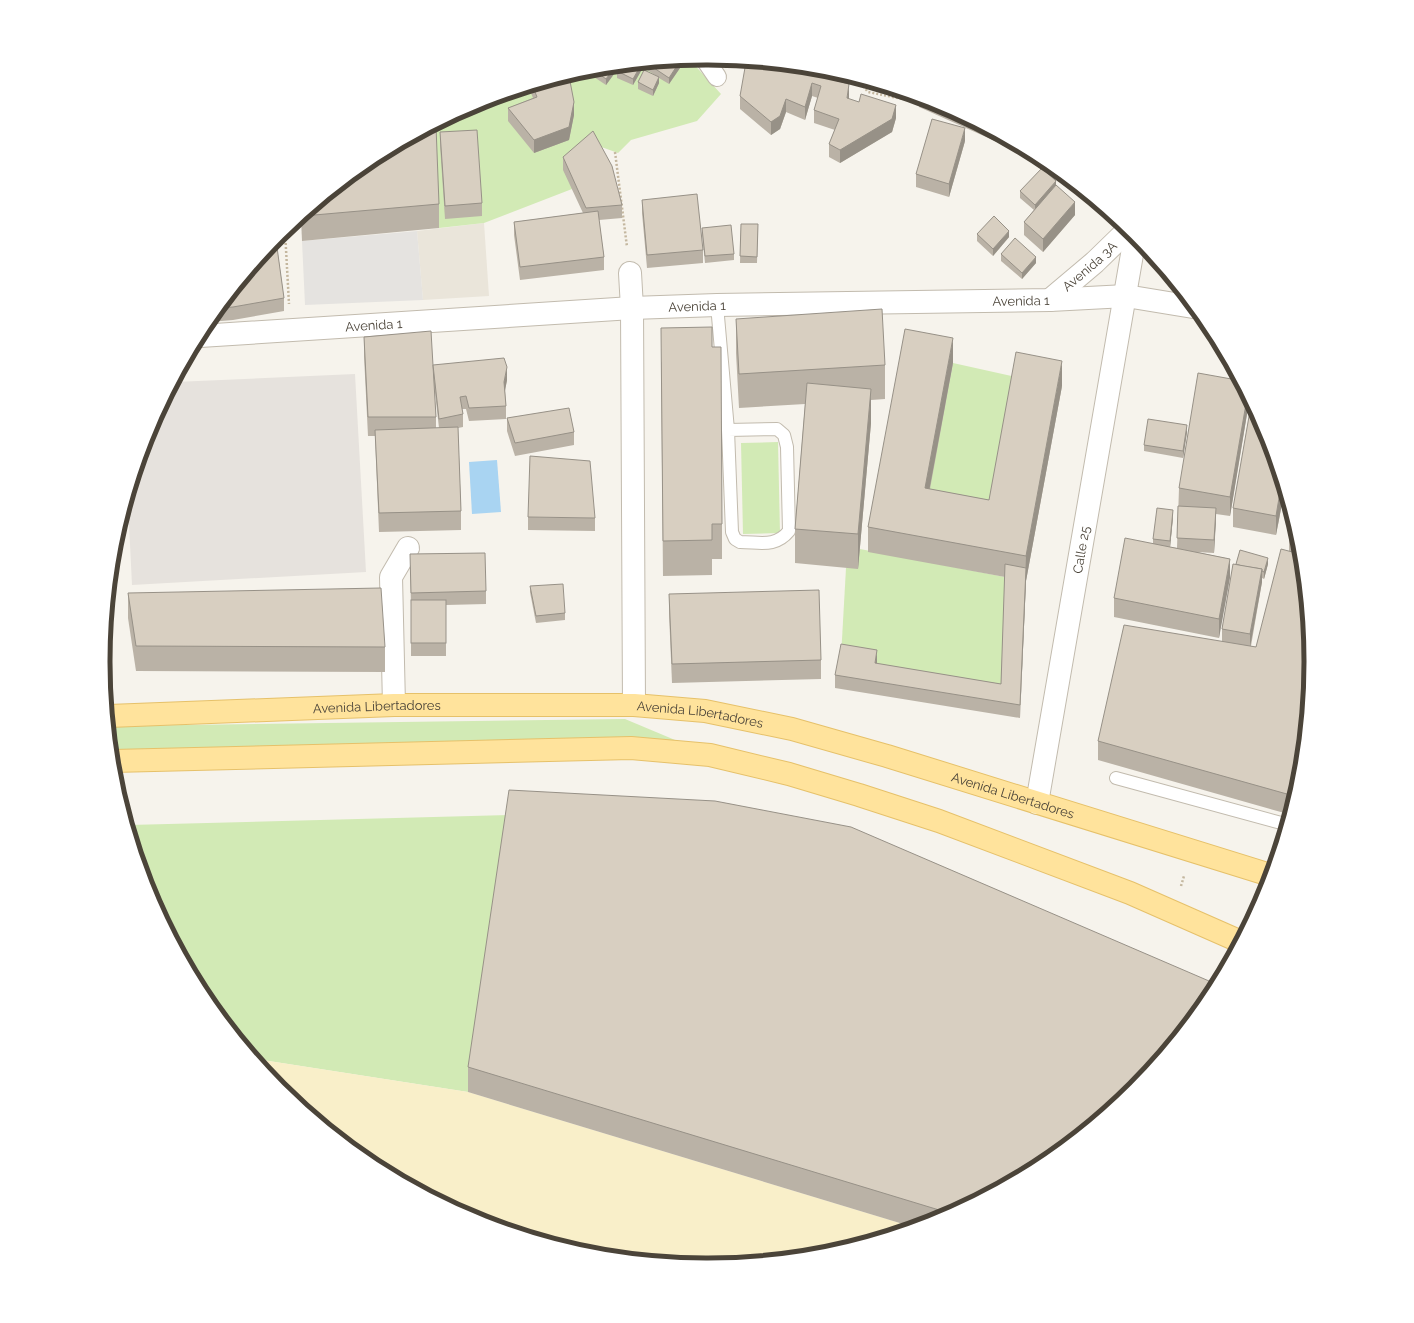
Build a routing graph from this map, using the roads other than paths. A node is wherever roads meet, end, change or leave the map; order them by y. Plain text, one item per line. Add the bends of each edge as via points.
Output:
1 (709, 65) edge
2 (717, 77) dead end
3 (1123, 235) edge
4 (1134, 245) edge
5 (630, 273) road end
6 (1126, 296) junction
7 (1050, 300) junction
8 (717, 305) junction
9 (1186, 307) edge
10 (632, 308) junction
11 (208, 336) edge
12 (728, 430) junction
13 (408, 548) dead end
14 (394, 705) junction
15 (634, 705) junction
16 (114, 716) edge
17 (119, 761) edge
18 (1116, 778) dead end
19 (1037, 803) junction
20 (1281, 823) edge
21 (1264, 873) edge
22 (1235, 939) edge

1 - 2 street
3 - 7 street, Avenida 3A
4 - 6 street, Avenida 3A
5 - 10 street
6 - 7 street, Avenida 1
6 - 9 street, Avenida 1
6 - 19 street, Calle 25
7 - 8 street, Avenida 1
8 - 10 street, Avenida 1
8 - 12 lane
10 - 11 street, Avenida 1
10 - 15 street
12 - 12 lane via 777,429 784,435 787,447 789,531 782,539 774,542 740,542 735,539 732,532
13 - 14 street via 391,578
14 - 15 main road, Avenida Libertadores
14 - 16 main road, Avenida Libertadores
15 - 19 main road, Avenida Libertadores via 705,711 792,729
17 - 22 main road via 631,748 710,755 789,774 939,821 1173,911
18 - 20 lane
19 - 21 main road, Avenida Libertadores

